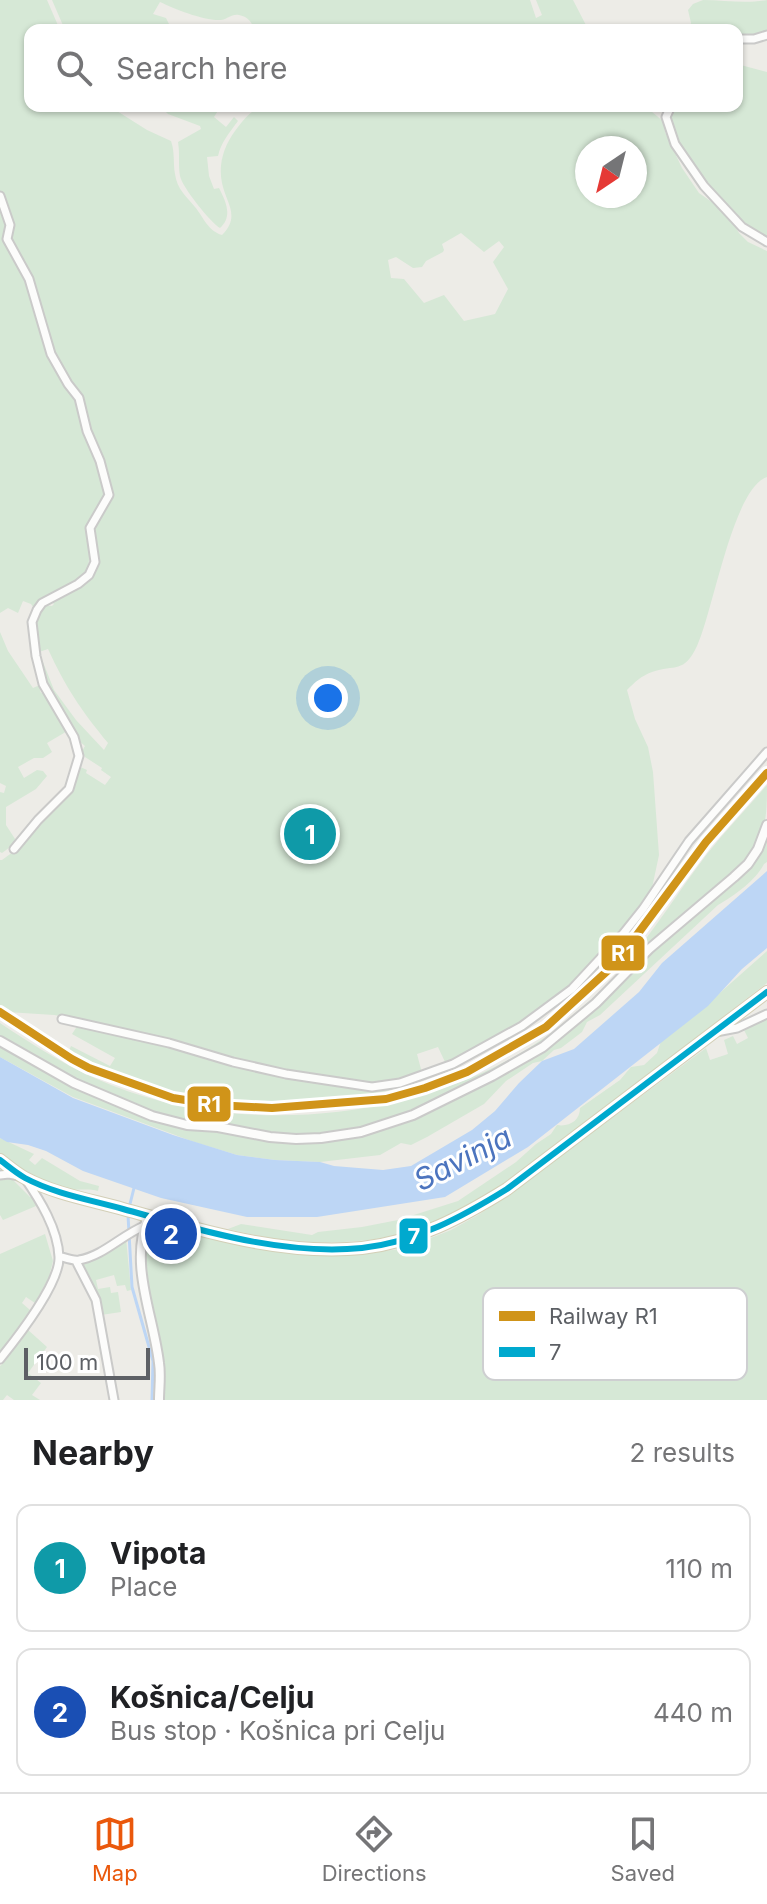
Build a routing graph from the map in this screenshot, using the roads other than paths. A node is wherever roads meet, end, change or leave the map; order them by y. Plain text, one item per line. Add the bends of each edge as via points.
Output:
1 (767, 35) edge
2 (743, 39) edge
3 (668, 112) edge
4 (0, 196) edge
5 (767, 242) edge
6 (767, 752) edge
7 (767, 825) edge
8 (14, 849) dead end
9 (767, 992) edge
10 (767, 1014) edge
11 (62, 1019) dead end
12 (713, 1033) junction
13 (0, 1041) edge
14 (0, 1160) edge
15 (0, 1175) edge
16 (24, 1177) junction
17 (146, 1221) junction
18 (59, 1256) junction
19 (76, 1261) junction
20 (0, 1359) edge
21 (114, 1400) edge
22 (159, 1400) edge

1 - 2 street
3 - 5 street via 675,144 697,175 742,227
4 - 8 street via 10,225 7,239 29,279 51,354 79,398 109,495 90,528 95,562 89,575 42,603 32,622 43,684 74,737 79,756 69,789
6 - 11 street via 689,841 623,934 572,989 522,1026 453,1064 372,1087 286,1074
7 - 13 street via 748,864 543,1047 413,1115 361,1132 296,1139 187,1125 74,1083
9 - 12 main road
10 - 12 street
12 - 17 main road via 507,1189 442,1226 409,1238 363,1248 305,1249
14 - 16 main road
15 - 16 street
16 - 17 main road
16 - 18 street via 50,1220
17 - 19 street
17 - 22 street via 142,1287 159,1364
18 - 19 street
18 - 20 street via 49,1288
19 - 21 street via 96,1300

